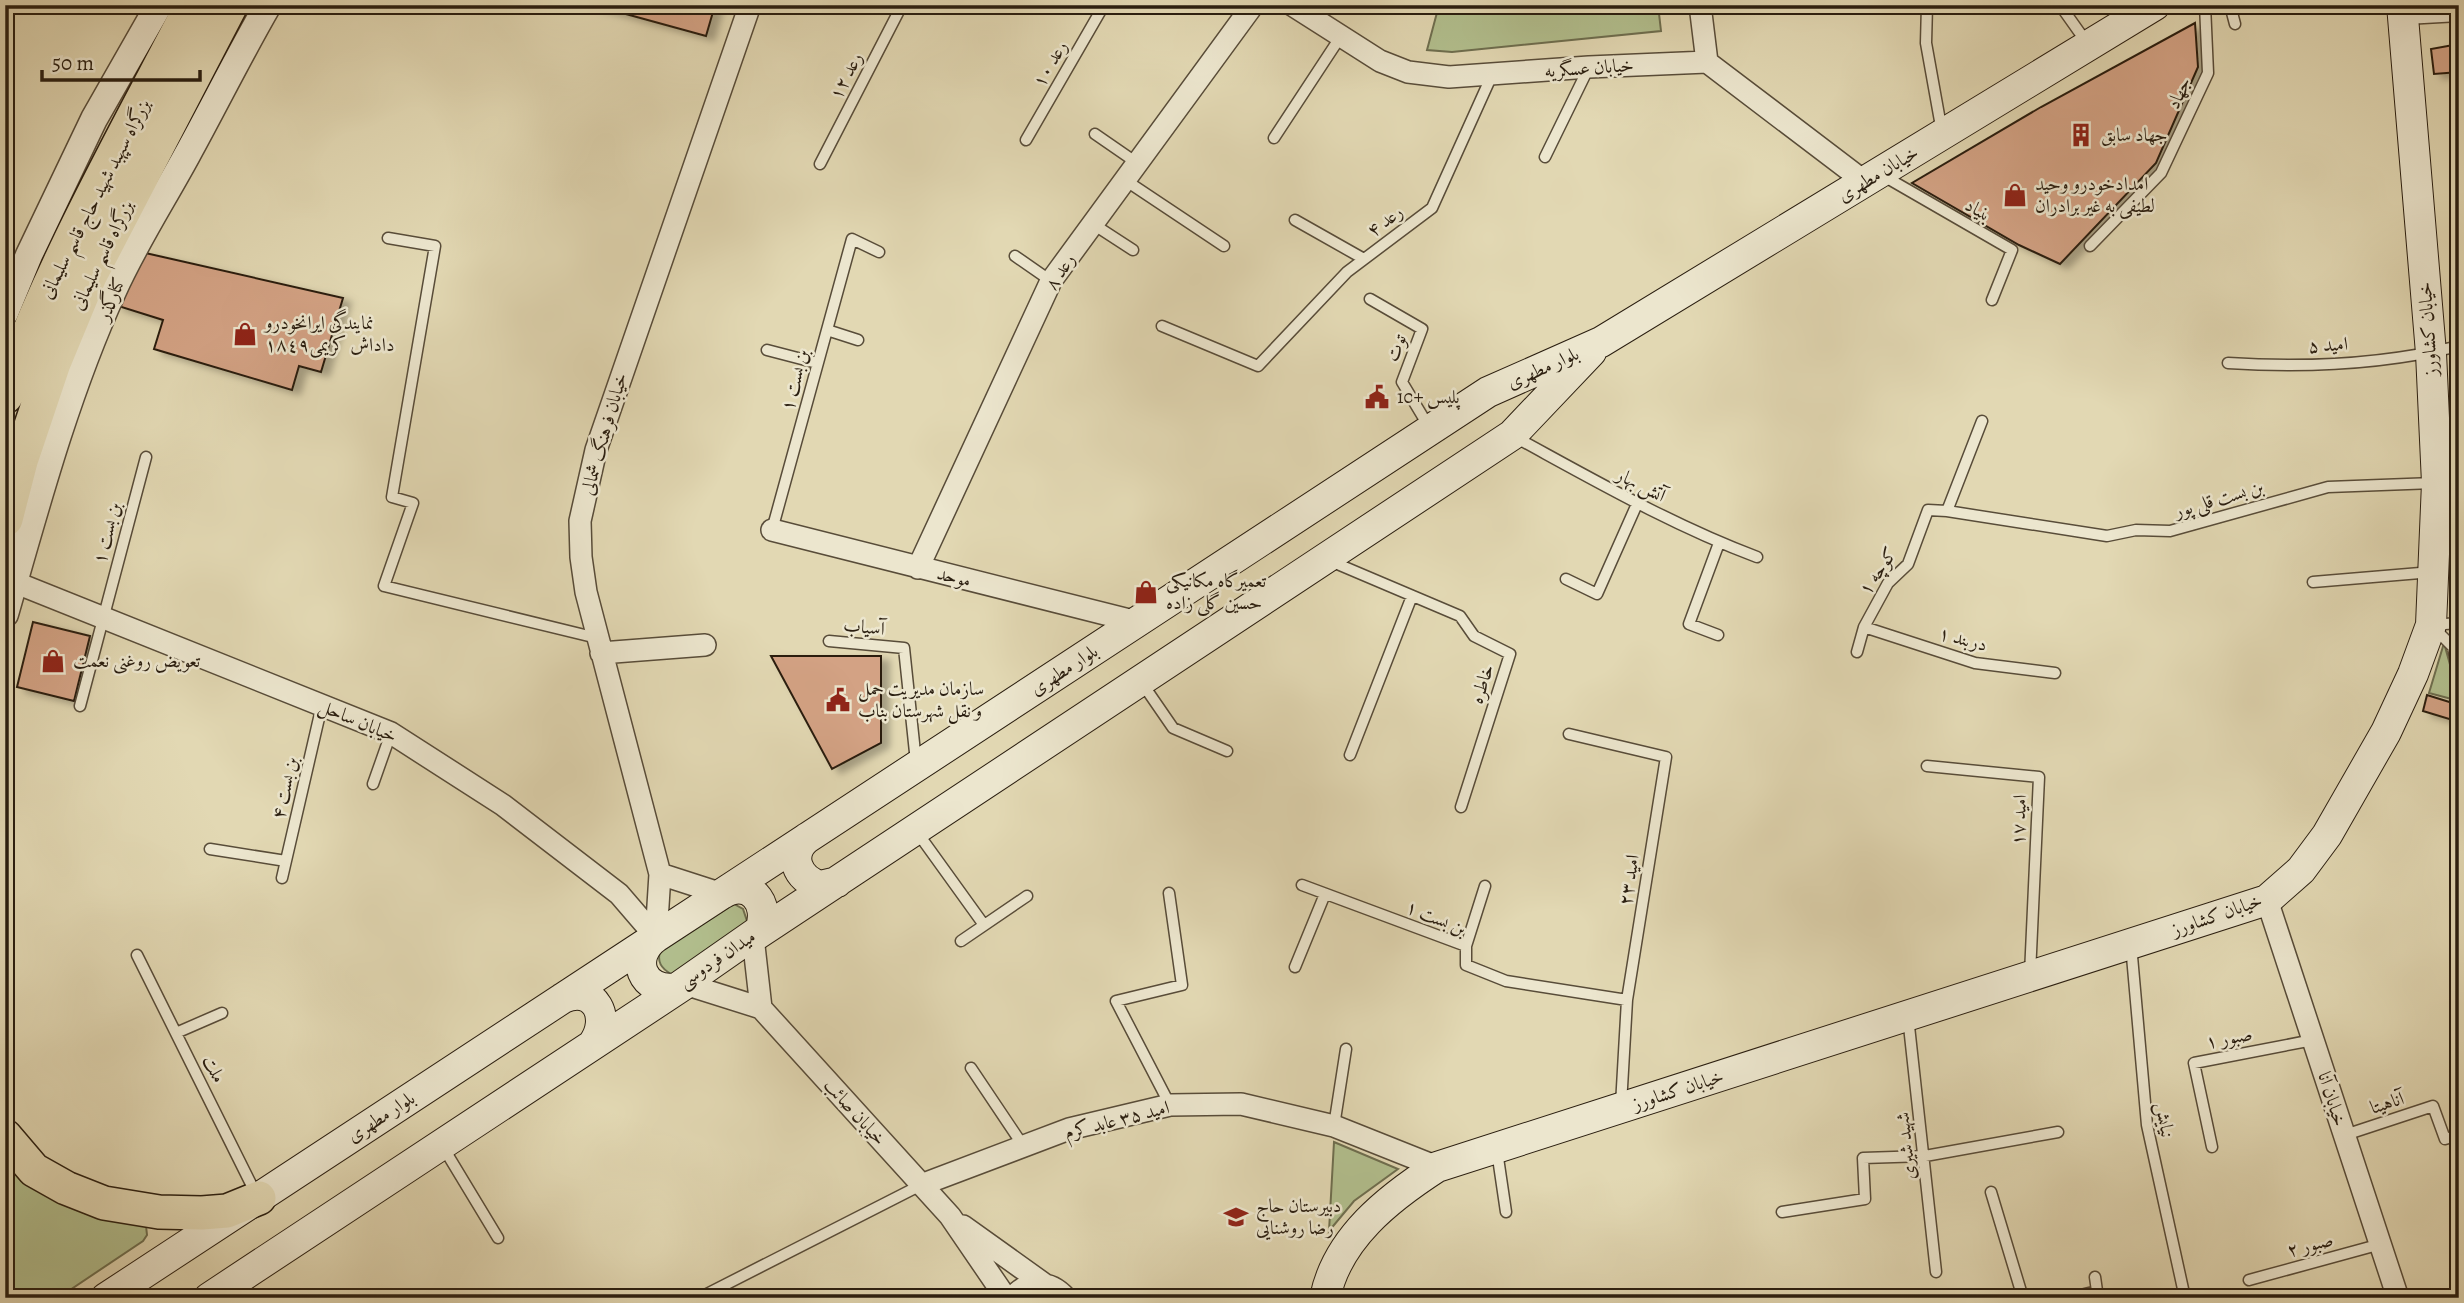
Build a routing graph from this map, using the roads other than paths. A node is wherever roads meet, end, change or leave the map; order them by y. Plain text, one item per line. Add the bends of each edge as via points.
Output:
1 (159, 5) edge
2 (193, 5) edge
3 (230, 5) edge
4 (268, 5) edge
5 (750, 5) edge
6 (902, 5) edge
7 (1104, 5) edge
8 (1253, 5) edge
9 (1700, 5) edge
10 (1927, 5) edge
11 (2060, 5) edge
12 (2155, 5) edge
13 (2205, 5) edge
14 (2230, 5) edge
15 (1302, 8) edge
16 (2402, 12) edge
17 (2459, 16) edge
18 (2235, 24) dead end
19 (1340, 36) junction
20 (2089, 45) junction
21 (1707, 62) junction
22 (1590, 67) junction
23 (1492, 75) junction
24 (1095, 134) dead end
25 (1943, 135) junction
26 (1274, 138) dead end
27 (1026, 140) dead end
28 (1545, 157) dead end
29 (820, 164) dead end
30 (1131, 171) junction
31 (1872, 177) junction
32 (1295, 220) dead end
33 (1093, 224) junction
34 (388, 238) dead end
35 (1224, 246) dead end
36 (2090, 246) dead end
37 (1133, 250) dead end
38 (879, 252) dead end
39 (1015, 256) dead end
40 (1364, 259) junction
41 (1051, 281) junction
42 (1370, 299) dead end
43 (1992, 300) dead end
44 (5, 313) edge
45 (1162, 326) dead end
46 (827, 330) junction
47 (858, 340) dead end
48 (1601, 342) junction
49 (766, 350) dead end
50 (2445, 350) edge
51 (817, 363) junction
52 (2228, 363) dead end
53 (5, 396) edge
54 (1462, 409) junction
55 (1982, 421) dead end
56 (1431, 429) junction
57 (1501, 443) junction
58 (146, 457) dead end
59 (2437, 483) junction
60 (1637, 504) junction
61 (7, 510) edge
62 (1928, 510) joint
63 (1947, 511) junction
64 (772, 530) joint
65 (1718, 542) junction
66 (1757, 557) dead end
67 (1325, 559) junction
68 (918, 568) junction
69 (2434, 572) junction
70 (1566, 579) dead end
71 (15, 582) junction
72 (2313, 582) dead end
73 (1412, 596) junction
74 (5, 614) edge
75 (102, 618) junction
76 (1138, 622) junction
77 (2445, 624) edge
78 (1864, 627) junction
79 (1718, 635) dead end
80 (829, 641) dead end
81 (599, 645) junction
82 (705, 645) dead end
83 (1857, 652) dead end
84 (2055, 673) dead end
85 (2459, 678) edge
86 (1141, 681) junction
87 (322, 705) junction
88 (80, 706) dead end
89 (391, 733) junction
90 (1569, 734) dead end
91 (1227, 751) dead end
92 (1350, 755) dead end
93 (917, 766) junction
94 (1927, 766) dead end
95 (373, 784) dead end
96 (1461, 807) dead end
97 (916, 829) junction
98 (807, 838) junction
99 (210, 849) dead end
100 (286, 861) junction
101 (660, 874) junction
102 (282, 878) dead end
103 (837, 882) junction
104 (1302, 886) dead end
105 (1485, 886) dead end
106 (1169, 893) dead end
107 (722, 894) junction
108 (1325, 894) junction
109 (1027, 896) dead end
110 (2267, 900) junction
111 (984, 925) junction
112 (656, 937) junction
113 (753, 937) junction
114 (961, 941) dead end
115 (2131, 944) junction
116 (1466, 946) junction
117 (137, 955) dead end
118 (1295, 967) dead end
119 (2030, 976) junction
120 (685, 984) junction
121 (563, 998) junction
122 (1627, 1000) junction
123 (761, 1008) junction
124 (222, 1013) dead end
125 (1908, 1016) junction
126 (176, 1033) junction
127 (2313, 1040) junction
128 (593, 1044) junction
129 (1346, 1049) dead end
130 (971, 1068) dead end
131 (1170, 1105) junction
132 (1621, 1108) junction
133 (1334, 1126) junction
134 (2058, 1132) dead end
135 (2344, 1135) junction
136 (2459, 1135) edge
137 (5, 1136) edge
138 (441, 1144) junction
139 (1024, 1147) junction
140 (2212, 1147) dead end
141 (1497, 1148) junction
142 (1925, 1156) junction
143 (1437, 1167) junction
144 (921, 1185) junction
145 (1991, 1192) dead end
146 (259, 1198) junction
147 (1506, 1212) dead end
148 (1782, 1212) dead end
149 (950, 1216) junction
150 (498, 1238) dead end
151 (2381, 1244) junction
152 (1936, 1272) dead end
153 (2095, 1278) dead end
154 (2249, 1280) dead end
155 (1056, 1291) edge
156 (213, 1297) edge
157 (106, 1298) edge
158 (699, 1298) edge
159 (1006, 1298) edge
160 (1013, 1298) edge
161 (1081, 1298) edge
162 (1325, 1298) edge
163 (2023, 1298) edge
164 (2068, 1298) edge
165 (2185, 1298) edge
166 (2398, 1298) edge

1 - 44 street via 89,130
2 - 53 highway, بزرگراه سپهبد شهید حاج قاسم سلیمانی via 61,259
3 - 61 highway, بزرگراه قاسم سلیمانی via 89,276 53,363
4 - 71 street, کنارگذر via 145,225 113,292 80,373
5 - 81 street, خیابان فرهنگ شمالی via 596,450 580,521 586,592
6 - 29 lane, رعد ۱۲
7 - 27 lane, رعد ۱۰
8 - 30 street, رعد ۸
9 - 21 street
10 - 25 lane via 1926,43
11 - 20 lane
12 - 20 main road, خیابان مطهری
13 - 36 lane, جهاد via 2208,73 2161,173
14 - 18 lane
15 - 19 street, خیابان عسگریه
16 - 17 lane
16 - 50 main road, خیابان کشاورز
19 - 23 street, خیابان عسگریه via 1408,72 1449,77
19 - 26 lane
20 - 25 main road, خیابان مطهری
21 - 22 street, خیابان عسگریه
21 - 31 street
22 - 23 street, خیابان عسگریه
22 - 28 lane
23 - 40 lane, رعد ۴ via 1432,208
24 - 30 lane
25 - 31 main road, خیابان مطهری
30 - 33 street, رعد ۸
30 - 35 lane
31 - 43 lane, بنیاد via 2012,250
31 - 48 main road, خیابان مطهری
32 - 40 lane
33 - 37 lane
33 - 41 street, رعد ۸
34 - 81 lane via 435,246 392,497 413,503 384,586
38 - 46 lane, بن بست ۱ via 852,239
39 - 41 lane
40 - 45 lane, رعد ۴ via 1258,366
41 - 68 street, رعد ۸
42 - 56 lane, توت via 1422,329 1402,382
46 - 47 lane
46 - 51 lane, بن بست ۱
48 - 54 main road, بلوار مطهری via 1488,392
48 - 57 main road, بلوار مطهری
49 - 51 lane
50 - 52 lane, امید ۵ via 2280,366
50 - 59 main road, خیابان کشاورز
51 - 64 lane, بن بست ۱
54 - 56 main road, بلوار مطهری
54 - 57 main road via 1479,404 1487,407 1500,420
55 - 63 lane
56 - 76 main road, بلوار مطهری
57 - 60 lane, آتش بهار
57 - 67 main road, بلوار مطهری
58 - 75 lane, بن بست ۱
59 - 63 lane, بن بست قلی پور via 2328,486 2171,531 2136,530 2107,536
59 - 69 main road, خیابان کشاورز
60 - 65 lane, آتش بهار
60 - 70 lane via 1597,594
61 - 71 street
62 - 63 lane, بن بست قلی پور
62 - 78 lane, کوچه ۱ via 1908,564 1888,583
64 - 68 street, موحد
65 - 66 lane, آتش بهار
65 - 79 lane via 1689,624
67 - 73 lane, خاطره
67 - 86 main road, بلوار مطهری
68 - 76 street, موحد
69 - 72 lane
69 - 77 main road, خیابان کشاورز
71 - 74 street, کنارگذر
71 - 75 street, خیابان ساحل
73 - 92 lane
73 - 96 lane, خاطره via 1460,616 1474,636 1510,654
75 - 87 street, خیابان ساحل
75 - 88 lane, بن بست ۱
76 - 93 main road, بلوار مطهری
77 - 85 lane
77 - 110 main road, خیابان کشاورز via 2413,674 2386,732 2327,835 2301,870
78 - 83 lane, کوچه ۱
78 - 84 lane, دربند ۱ via 1975,663
80 - 93 lane, آسیاب via 904,648
81 - 82 street
81 - 101 street, خیابان فرهنگ شمالی
86 - 91 lane via 1173,728
86 - 97 main road, بلوار مطهری
87 - 89 street, خیابان ساحل
87 - 100 lane, بن بست ۴
89 - 95 lane
89 - 112 street, خیابان ساحل via 503,805 619,894
90 - 122 lane, امید ۲۳ via 1666,757
93 - 98 main road, بلوار مطهری
94 - 119 lane, امید ۱۷ via 2039,777
97 - 103 main road, بلوار مطهری
97 - 111 lane
98 - 103 main road via 796,852 798,870 820,886
98 - 107 main road, بلوار مطهری
99 - 100 lane
100 - 102 lane, بن بست ۴
101 - 107 street
101 - 112 street, خیابان فرهنگ شمالی
103 - 113 main road, بلوار مطهری
104 - 108 lane, بن بست ۱
105 - 116 lane
106 - 131 lane via 1182,985 1115,1002
107 - 112 main road, میدان فردوسی
107 - 113 main road, میدان فردوسی via 740,888 756,896 764,913
108 - 116 lane, بن بست ۱
108 - 118 lane
109 - 111 lane
110 - 115 main road, خیابان کشاورز
110 - 127 street, خیابان آنا
111 - 114 lane
112 - 120 main road, میدان فردوسی via 642,951 645,977 659,988
112 - 121 main road, بلوار مطهری
113 - 120 main road, میدان فردوسی
113 - 123 street
115 - 119 main road, خیابان کشاورز
115 - 165 lane, نیایش via 2147,1125
116 - 122 lane, بن بست ۱ via 1466,965 1506,981
117 - 126 lane, ملت
119 - 125 main road, خیابان کشاورز
120 - 123 street
120 - 128 main road
121 - 128 main road via 588,998 600,1011 602,1030
121 - 146 main road, بلوار مطهری
122 - 132 lane, امید ۲۳
123 - 144 street, خیابان صائب
124 - 126 lane
125 - 132 main road, خیابان کشاورز
125 - 142 lane, شهید شیری
126 - 146 lane, ملت
127 - 135 street, خیابان آنا
127 - 140 lane, صبور ۱ via 2194,1063
128 - 138 main road
129 - 133 lane
130 - 139 lane
131 - 133 street, امید ۳۵ عابد کرم via 1241,1104
131 - 139 street, امید ۳۵ عابد کرم via 1069,1129
132 - 141 main road, خیابان کشاورز
133 - 143 street, امید ۳۵ عابد کرم
134 - 142 lane
135 - 136 lane, آناهیتا via 2433,1106 2445,1139
135 - 151 street, خیابان آنا
137 - 146 main road via 34,1170 104,1203 202,1213 227,1211
138 - 150 lane
138 - 156 main road
139 - 144 street, امید ۳۵ عابد کرم
141 - 143 main road, خیابان کشاورز
141 - 147 lane
142 - 148 lane via 1863,1158 1866,1199
142 - 152 lane, شهید شیری
143 - 162 main road, خیابان کشاورز via 1362,1227 1338,1260
144 - 149 street, خیابان صائب
144 - 158 lane
145 - 163 lane
146 - 157 main road, بلوار مطهری
149 - 155 street, خیابان صائب
149 - 159 street, خیابان صائب
151 - 154 lane, صبور ۲
151 - 166 street, خیابان آنا
153 - 164 lane via 2097,1292
155 - 160 street via 1027,1286
155 - 161 street, خیابان صائب

